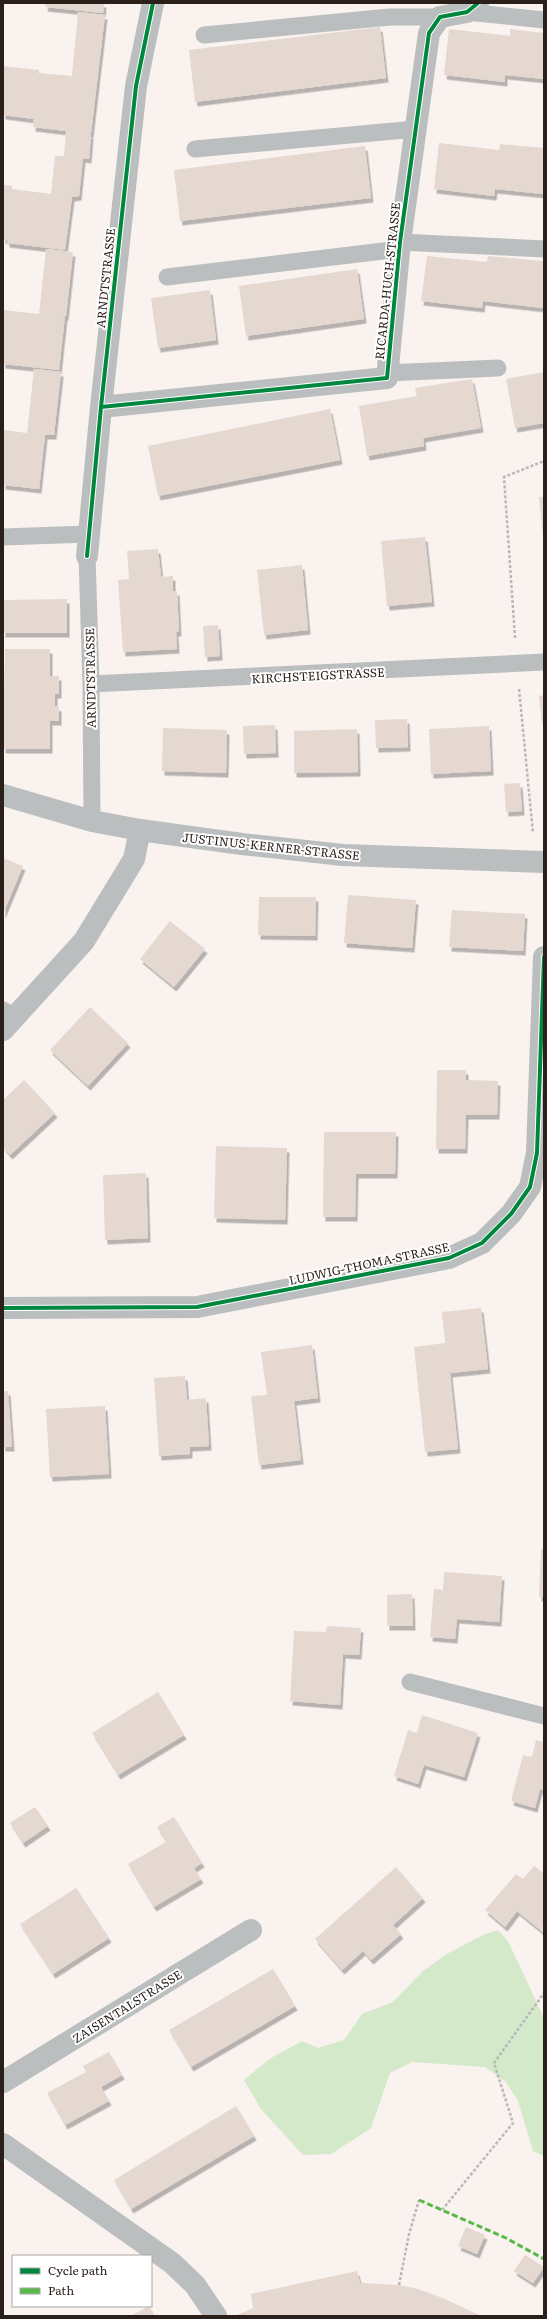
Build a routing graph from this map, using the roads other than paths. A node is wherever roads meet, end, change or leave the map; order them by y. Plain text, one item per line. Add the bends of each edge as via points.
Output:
1 (153, 3) edge
2 (472, 7) edge
3 (440, 17) junction
4 (544, 20) edge
5 (204, 35) dead end
6 (416, 129) junction
7 (196, 149) dead end
8 (400, 245) junction
9 (544, 250) edge
10 (167, 277) dead end
11 (498, 368) dead end
12 (387, 373) junction
13 (101, 407) junction
14 (88, 534) junction
15 (3, 537) edge
16 (87, 556) joint
17 (544, 662) edge
18 (91, 684) junction
19 (3, 795) edge
20 (92, 821) junction
21 (140, 830) junction
22 (544, 862) edge
23 (544, 957) edge
24 (7, 1019) edge
25 (3, 1308) edge
26 (410, 1682) dead end
27 (544, 1716) edge
28 (250, 1930) dead end
29 (3, 2082) edge
30 (3, 2144) edge
31 (216, 2316) edge

1 - 13 street, ARNDTSTRASSE via 136,86
2 - 3 street
2 - 4 lane
3 - 5 lane via 390,17
3 - 6 street, RICARDA-HUCH-STRASSE via 429,33
6 - 7 lane
6 - 8 street, RICARDA-HUCH-STRASSE
8 - 9 lane
8 - 10 lane
8 - 12 street, RICARDA-HUCH-STRASSE
11 - 12 lane
12 - 13 street, RICARDA-HUCH-STRASSE via 387,378
13 - 14 street, ARNDTSTRASSE
14 - 15 lane
14 - 16 street, ARNDTSTRASSE
16 - 18 lane, ARNDTSTRASSE
17 - 18 lane, KIRCHSTEIGSTRASSE
18 - 20 lane, ARNDTSTRASSE
19 - 20 street, JUSTINUS-KERNER-STRASSE
20 - 21 street, JUSTINUS-KERNER-STRASSE
21 - 22 street, JUSTINUS-KERNER-STRASSE via 343,855
21 - 24 street via 134,858 84,941
23 - 25 street, LUDWIG-THOMA-STRASSE via 537,1153 530,1187 511,1214 482,1243 450,1258 198,1307
26 - 27 lane
28 - 29 street, ZAISENTALSTRASSE
30 - 31 street via 172,2263 195,2285

